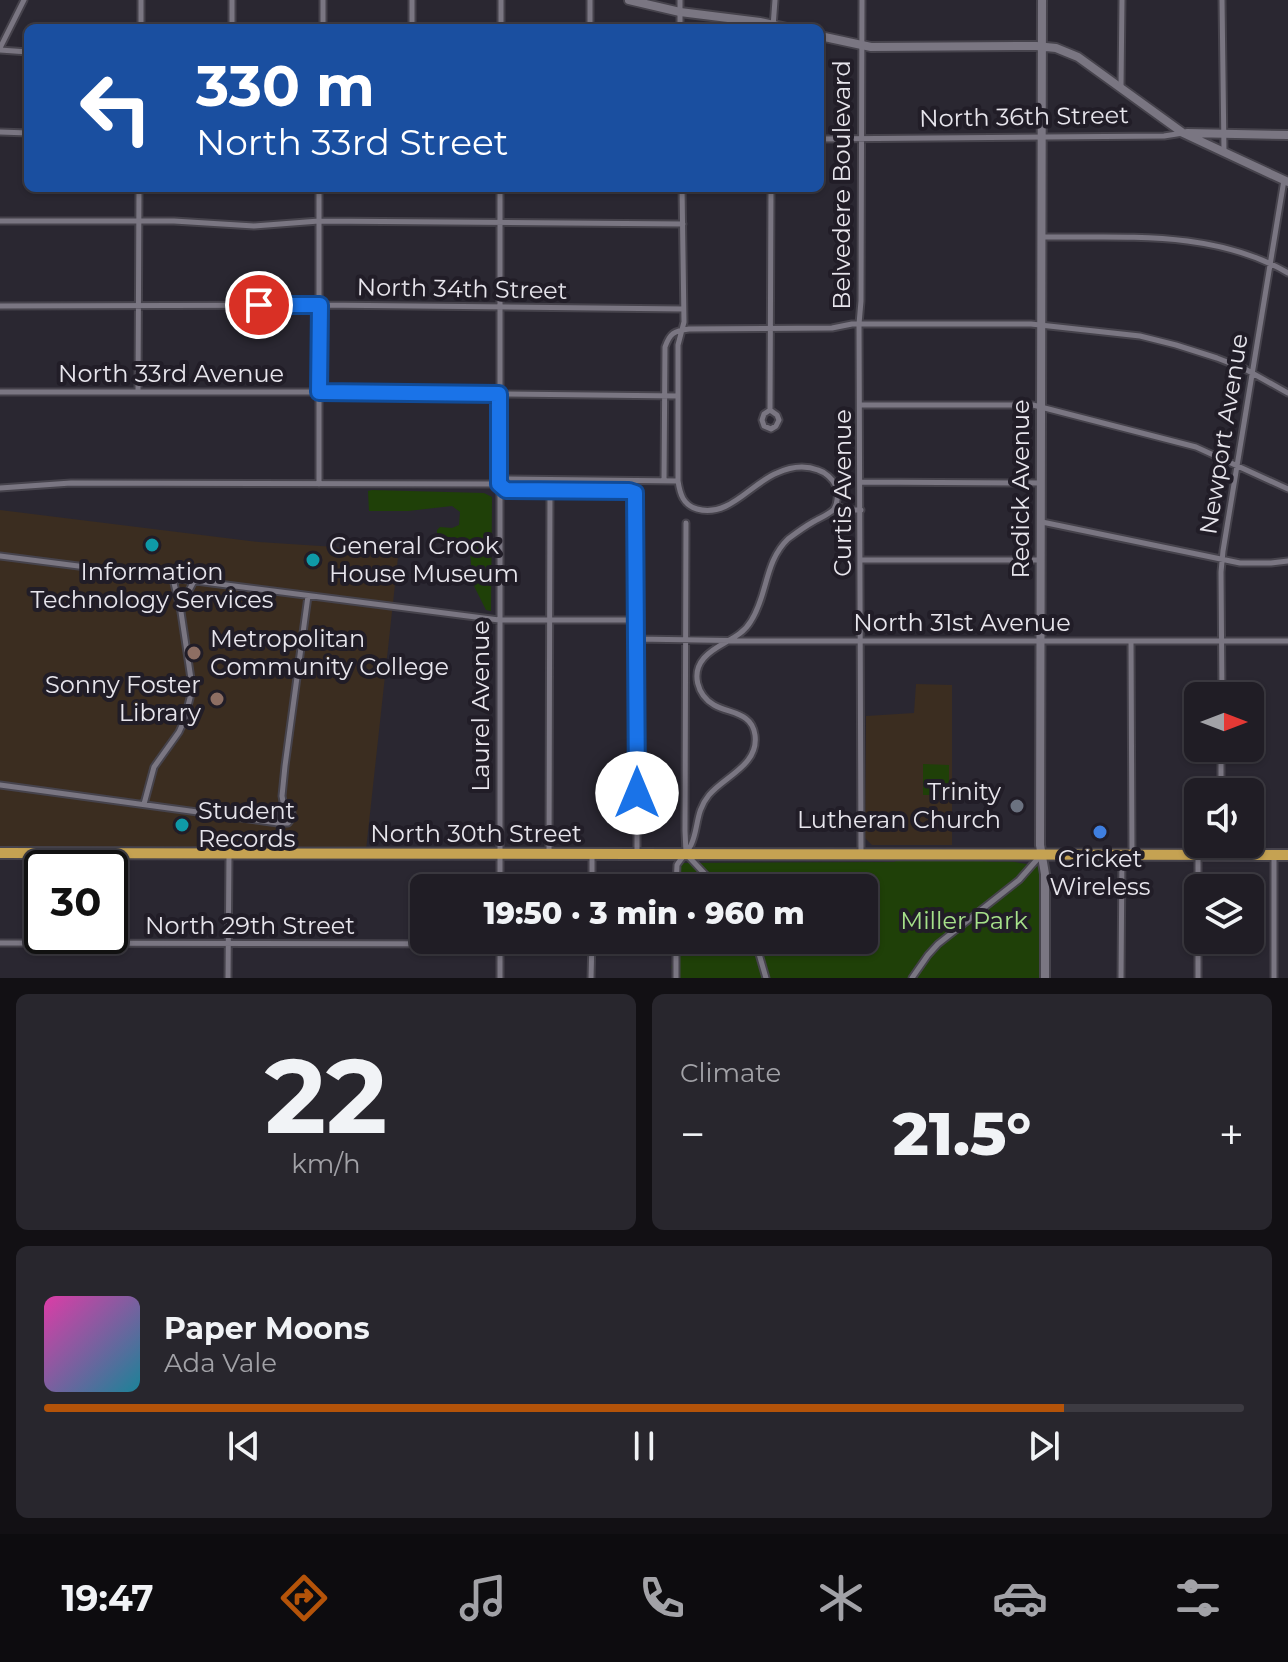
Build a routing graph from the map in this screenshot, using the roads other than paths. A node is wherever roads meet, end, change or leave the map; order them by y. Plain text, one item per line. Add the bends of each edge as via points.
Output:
1 (24, 0) edge
2 (141, 0) edge
3 (232, 0) edge
4 (323, 0) edge
5 (412, 0) edge
6 (501, 0) edge
7 (590, 0) edge
8 (629, 0) edge
9 (680, 0) edge
10 (775, 0) edge
11 (862, 0) edge
12 (1042, 0) edge
13 (1122, 0) edge
14 (1222, 0) edge
15 (680, 12) junction
16 (141, 24) edge
17 (232, 24) edge
18 (323, 24) edge
19 (412, 24) edge
20 (501, 24) edge
21 (590, 24) edge
22 (680, 24) edge
23 (754, 24) edge
24 (773, 24) edge
25 (824, 37) edge
26 (861, 45) junction
27 (1042, 46) junction
28 (0, 49) edge
29 (24, 52) edge
30 (1121, 87) junction
31 (0, 132) edge
32 (24, 133) edge
33 (1183, 133) junction
34 (1224, 135) junction
35 (1288, 135) edge
36 (1040, 136) junction
37 (824, 139) edge
38 (861, 139) junction
39 (1224, 151) junction
40 (1286, 181) edge
41 (139, 192) edge
42 (319, 192) edge
43 (500, 192) edge
44 (682, 192) edge
45 (771, 192) edge
46 (0, 221) edge
47 (139, 221) junction
48 (319, 221) junction
49 (500, 222) junction
50 (683, 224) junction
51 (1040, 237) junction
52 (1271, 264) junction
53 (1288, 273) edge
54 (138, 305) junction
55 (320, 305) junction
56 (0, 306) edge
57 (500, 307) junction
58 (683, 309) junction
59 (859, 324) junction
60 (1040, 325) junction
61 (770, 328) junction
62 (682, 330) junction
63 (1253, 373) junction
64 (0, 392) edge
65 (138, 392) junction
66 (319, 392) junction
67 (1288, 393) edge
68 (499, 394) junction
69 (664, 396) junction
70 (678, 396) junction
71 (861, 405) junction
72 (1040, 407) junction
73 (770, 410) dead end
74 (1238, 465) junction
75 (664, 481) junction
76 (678, 481) junction
77 (861, 482) junction
78 (1041, 483) junction
79 (319, 484) junction
80 (499, 484) junction
81 (0, 488) edge
82 (1288, 489) edge
83 (550, 490) junction
84 (836, 506) junction
85 (861, 510) junction
86 (1041, 522) junction
87 (686, 523) dead end
88 (0, 556) edge
89 (1222, 559) junction
90 (861, 560) junction
91 (1041, 560) junction
92 (1288, 561) edge
93 (173, 578) junction
94 (194, 581) junction
95 (308, 596) junction
96 (181, 612) junction
97 (499, 620) junction
98 (549, 620) junction
99 (637, 620) junction
100 (637, 639) junction
101 (685, 639) junction
102 (730, 640) junction
103 (1222, 640) junction
104 (861, 641) junction
105 (1041, 641) junction
106 (1131, 641) junction
107 (1288, 641) edge
108 (1222, 682) edge
109 (0, 785) edge
110 (144, 804) junction
111 (284, 807) junction
112 (278, 823) junction
113 (0, 853) edge
114 (229, 853) junction
115 (500, 854) junction
116 (549, 854) junction
117 (592, 854) junction
118 (637, 854) junction
119 (687, 854) junction
120 (861, 854) junction
121 (1264, 854) edge
122 (1041, 855) junction
123 (1127, 855) junction
124 (1184, 855) edge
125 (1274, 855) junction
126 (1288, 855) edge
127 (1198, 858) edge
128 (500, 874) edge
129 (592, 874) edge
130 (677, 874) edge
131 (705, 874) edge
132 (0, 943) edge
133 (410, 943) edge
134 (228, 944) junction
135 (500, 954) edge
136 (592, 954) edge
137 (676, 954) edge
138 (759, 954) edge
139 (228, 978) edge
140 (500, 978) edge
141 (591, 978) edge
142 (676, 978) edge
143 (766, 978) edge
144 (912, 978) edge
145 (1045, 978) edge
146 (1121, 978) edge
147 (1198, 978) edge
148 (1274, 978) edge

1 - 28 street
2 - 16 street
3 - 17 street
4 - 18 street
5 - 19 street
6 - 20 street
7 - 21 street
8 - 15 street
9 - 15 street
10 - 24 street
11 - 26 street
12 - 27 street, Redick Avenue
13 - 30 street
14 - 34 street
15 - 22 street
15 - 23 street
25 - 26 street
26 - 27 street
26 - 38 street, Belvedere Boulevard
27 - 30 street via 1078,57
27 - 36 street, Redick Avenue
28 - 29 street
30 - 33 street
31 - 32 street
33 - 34 street
33 - 36 street, North 36th Street
33 - 39 street, North 36th Street
34 - 35 street
34 - 39 street
36 - 38 street, North 36th Street
36 - 51 street, Redick Avenue
37 - 38 street, North 36th Street
38 - 59 street, Belvedere Boulevard
39 - 40 street, North 36th Street
40 - 52 street, Newport Avenue
41 - 47 street
42 - 48 street
43 - 49 street, Laurel Avenue
44 - 50 street
45 - 61 street
46 - 47 street
47 - 48 street via 254,226
47 - 54 street
48 - 49 street
48 - 55 street
49 - 50 street
49 - 57 street, Laurel Avenue
50 - 58 street
51 - 52 street via 1188,240
51 - 60 street, Redick Avenue
52 - 53 street
52 - 63 street, Newport Avenue
54 - 55 street, North 34th Street
54 - 56 street, North 34th Street
54 - 65 street
55 - 57 street, North 34th Street
55 - 66 street
57 - 58 street, North 34th Street
57 - 68 street, Laurel Avenue
58 - 62 street
59 - 60 street
59 - 61 street, Belvedere Boulevard
59 - 71 street, Curtis Avenue
60 - 63 street via 1155,339
60 - 72 street, Redick Avenue
61 - 62 street, Belvedere Boulevard
61 - 73 street
62 - 69 street via 669,335 665,347
62 - 70 street
63 - 67 street
63 - 74 street, Newport Avenue
64 - 65 street, North 33rd Avenue
65 - 66 street, North 33rd Avenue
66 - 68 street, North 33rd Avenue
66 - 79 street
68 - 69 street, North 33rd Avenue
68 - 80 street, Laurel Avenue
69 - 70 street, North 33rd Avenue
69 - 75 street
70 - 76 street
71 - 72 street
71 - 77 street, Curtis Avenue
72 - 74 street via 1181,443
72 - 78 street, Redick Avenue
74 - 82 street
74 - 89 street, Newport Avenue
75 - 76 street
75 - 80 street via 506,479
76 - 84 street via 690,507 716,510 773,474 809,467 835,483
77 - 78 street
77 - 85 street, Curtis Avenue
78 - 86 street, Redick Avenue
79 - 80 street
79 - 81 street via 71,483
80 - 83 street via 506,490
80 - 97 street, Laurel Avenue
83 - 98 street
83 - 99 street via 635,493
84 - 85 street
84 - 102 street via 783,545 772,561 755,615
85 - 90 street, Curtis Avenue
86 - 89 street
86 - 91 street, Redick Avenue
87 - 101 street
88 - 93 street
89 - 92 street via 1253,564
89 - 103 street, Newport Avenue
90 - 91 street
90 - 104 street, Curtis Avenue
91 - 105 street, Redick Avenue
93 - 94 street
93 - 96 street
94 - 95 street
94 - 96 street
95 - 97 street
95 - 111 street
96 - 110 street via 190,699 179,732 154,767
97 - 98 street
97 - 115 street, Laurel Avenue
98 - 99 street
98 - 116 street
99 - 100 street
100 - 101 street, North 31st Avenue
100 - 118 street
101 - 102 street, North 31st Avenue
101 - 119 street
102 - 104 street, North 31st Avenue
102 - 119 street via 702,660 697,681 708,701 748,720 755,747 745,764 704,802
103 - 106 street, North 31st Avenue
103 - 107 street, North 31st Avenue
103 - 108 street, Newport Avenue
104 - 105 street, North 31st Avenue
104 - 120 street, Curtis Avenue
105 - 106 street, North 31st Avenue
105 - 122 street, Redick Avenue
106 - 123 street
109 - 110 street
110 - 112 street
111 - 112 street via 278,811
111 - 112 street via 291,819
113 - 114 highway, North 30th Street
114 - 115 highway, North 30th Street
114 - 134 street
115 - 116 highway, North 30th Street
115 - 128 street, Laurel Avenue
116 - 117 highway, North 30th Street
117 - 118 highway, North 30th Street
117 - 129 street
118 - 119 highway, North 30th Street
119 - 120 highway, North 30th Street
119 - 130 street
119 - 131 street
120 - 122 highway, North 30th Street
121 - 125 highway, North 30th Street
122 - 123 highway, North 30th Street
122 - 144 street via 1022,878 938,944
122 - 145 street, Redick Avenue
123 - 124 highway, North 30th Street
123 - 146 street
125 - 126 highway, North 30th Street
125 - 148 street
127 - 147 street
132 - 134 street, North 29th Street
133 - 134 street, North 29th Street
134 - 139 street
135 - 140 street
136 - 141 street
137 - 142 street
138 - 143 street

